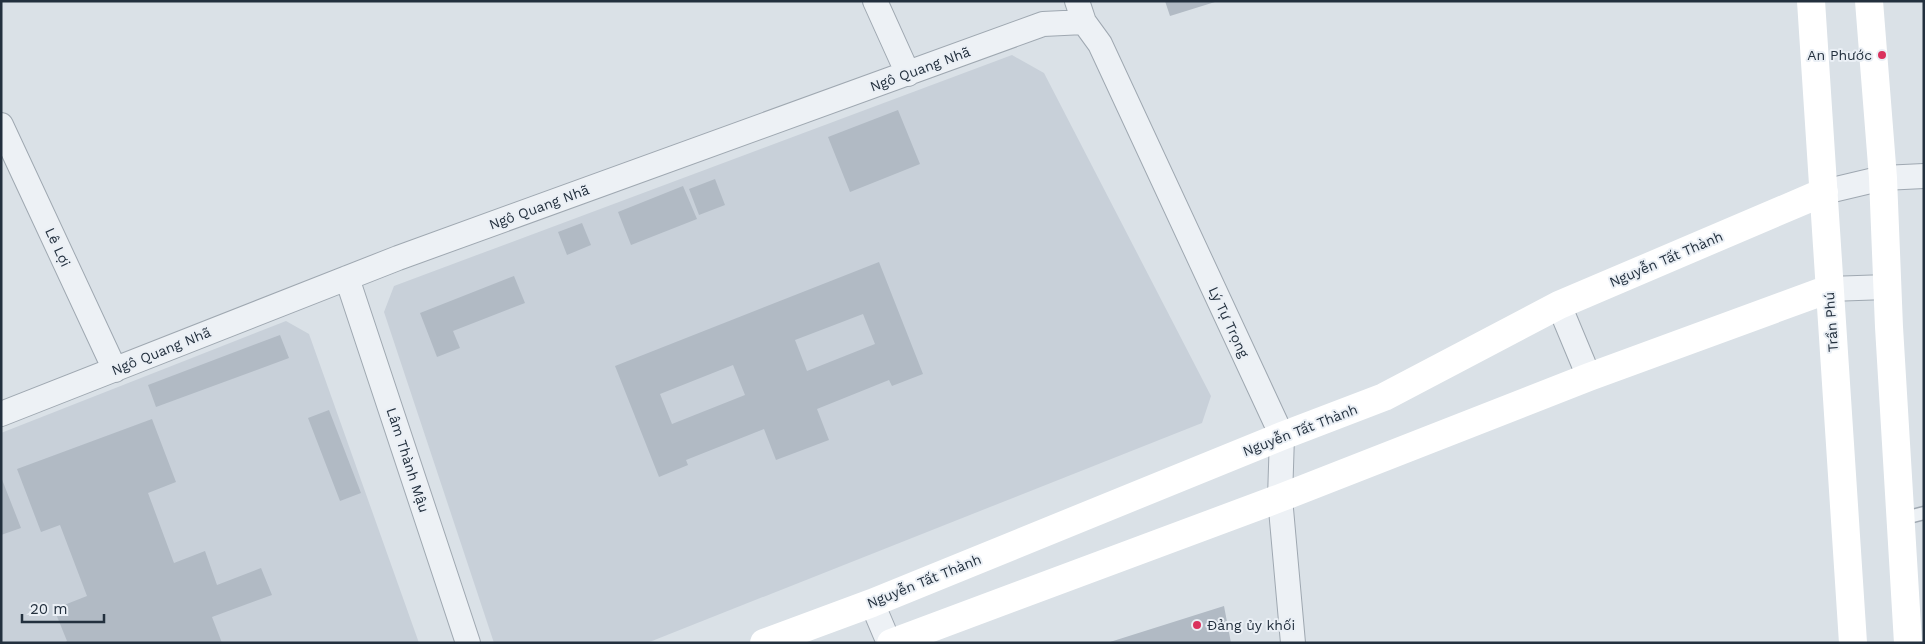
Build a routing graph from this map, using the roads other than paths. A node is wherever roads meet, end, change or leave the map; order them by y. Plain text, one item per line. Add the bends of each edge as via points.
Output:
1 (875, 1) edge
2 (1811, 1) edge
3 (1869, 1) edge
4 (1080, 12) edge
5 (908, 74) junction
6 (1, 125) edge
7 (1924, 176) edge
8 (1883, 178) junction
9 (1824, 192) junction
10 (347, 278) junction
11 (1887, 287) junction
12 (1829, 289) junction
13 (1559, 306) junction
14 (115, 370) junction
15 (1589, 377) junction
16 (1, 414) edge
17 (1282, 436) junction
18 (1280, 498) junction
19 (1912, 516) edge
20 (872, 602) junction
21 (1913, 642) edge
22 (468, 643) edge
23 (764, 643) edge
24 (890, 643) edge
25 (1293, 643) edge
26 (1853, 643) edge

1 - 5 street
2 - 9 street, Trần Phú
3 - 8 street
4 - 5 street, Ngô Quang Nhã
4 - 17 street, Lý Tự Trọng via 1100,44
5 - 10 street, Ngô Quang Nhã
6 - 14 street, Lê Lợi
7 - 8 street
8 - 9 street
8 - 11 street
9 - 12 street, Trần Phú
9 - 13 street, Nguyễn Tất Thành
10 - 14 street, Ngô Quang Nhã
10 - 22 street, Lâm Thành Mậu
11 - 12 street
11 - 19 street
12 - 15 street
12 - 26 street, Trần Phú
13 - 15 street
13 - 17 street, Nguyễn Tất Thành via 1384,396
14 - 16 street, Ngô Quang Nhã
15 - 18 street
17 - 18 street, Lý Tự Trọng
17 - 20 street, Nguyễn Tất Thành
18 - 24 street
18 - 25 street, Lý Tự Trọng
19 - 21 street
20 - 23 street, Nguyễn Tất Thành
20 - 24 street

